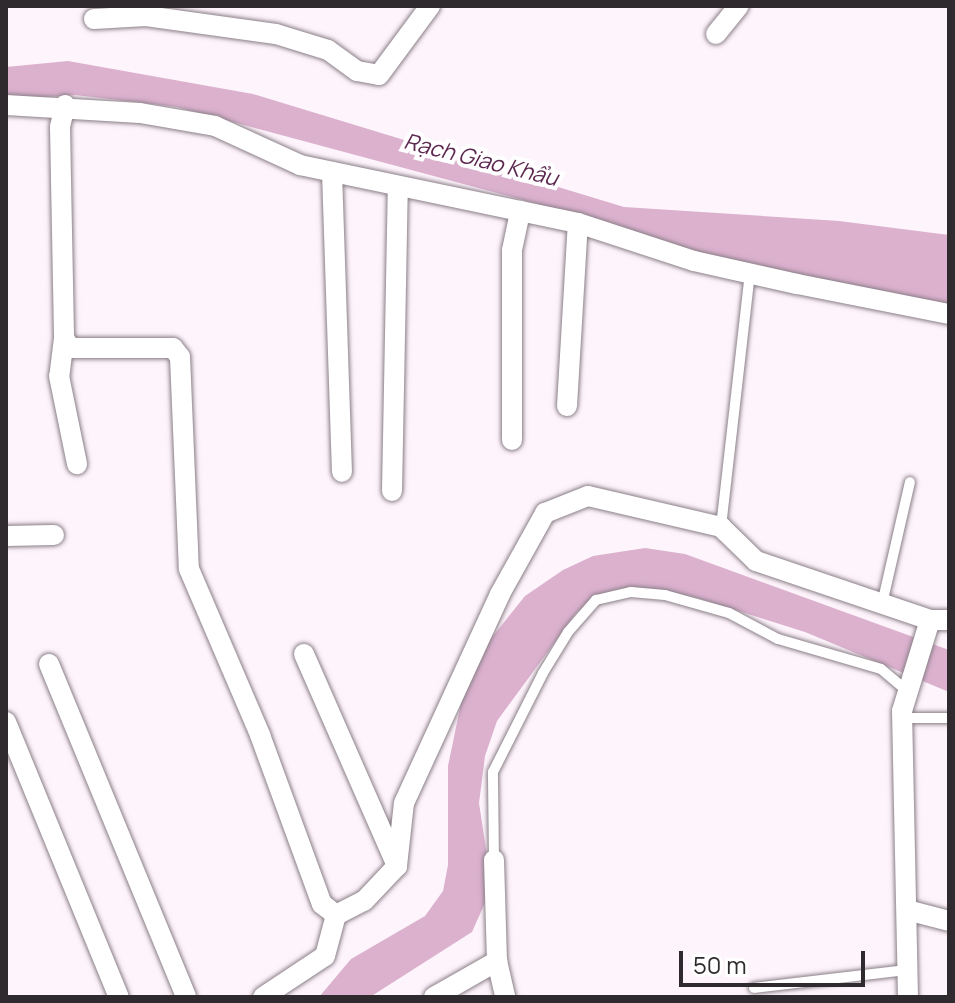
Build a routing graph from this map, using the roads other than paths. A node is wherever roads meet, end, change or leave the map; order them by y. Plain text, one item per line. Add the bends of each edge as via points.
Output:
1 (739, 6) edge
2 (420, 10) edge
3 (94, 19) dead end
4 (716, 34) dead end
5 (6, 105) edge
6 (65, 105) junction
7 (332, 172) junction
8 (398, 187) junction
9 (520, 211) junction
10 (578, 223) junction
11 (750, 272) junction
12 (949, 314) edge
13 (64, 338) junction
14 (567, 406) dead end
15 (512, 440) dead end
16 (77, 464) dead end
17 (342, 472) dead end
18 (910, 482) dead end
19 (392, 491) dead end
20 (721, 527) junction
21 (54, 535) dead end
22 (6, 536) edge
23 (882, 604) junction
24 (935, 622) edge
25 (304, 654) dead end
26 (49, 664) dead end
27 (907, 691) junction
28 (902, 718) junction
29 (949, 718) edge
30 (6, 722) edge
31 (494, 860) joint
32 (397, 866) junction
33 (907, 910) junction
34 (336, 915) junction
35 (949, 921) edge
36 (497, 961) junction
37 (908, 970) junction
38 (754, 988) dead end
39 (119, 997) edge
40 (186, 997) edge
41 (263, 997) edge
42 (434, 997) edge
43 (505, 997) edge
44 (908, 997) edge

1 - 4 street
2 - 3 street via 379,75 357,71 328,50 276,34 146,16
5 - 6 street
6 - 7 street via 215,126 300,165
6 - 13 street via 60,127
7 - 8 street
7 - 17 street
8 - 9 street
8 - 19 street
9 - 10 street
9 - 15 street via 512,250
10 - 11 street via 694,261
10 - 14 street
11 - 12 street
11 - 20 lane
13 - 16 street via 59,376
13 - 34 street via 70,348 173,348 180,357 189,569 260,735 322,904
18 - 23 lane
20 - 23 street via 756,561
20 - 32 street via 588,496 545,513 500,594 404,803
21 - 22 street
23 - 24 street
24 - 27 street
25 - 32 street
26 - 40 street
27 - 28 street
27 - 31 lane via 881,669 778,639 729,613 665,595 631,592 596,600 549,663 493,772
28 - 29 lane
28 - 33 street
30 - 39 street
31 - 36 street
32 - 34 street via 364,901
33 - 35 street
33 - 37 street
34 - 41 street via 325,956
36 - 42 street
36 - 43 street
37 - 38 lane
37 - 44 street

